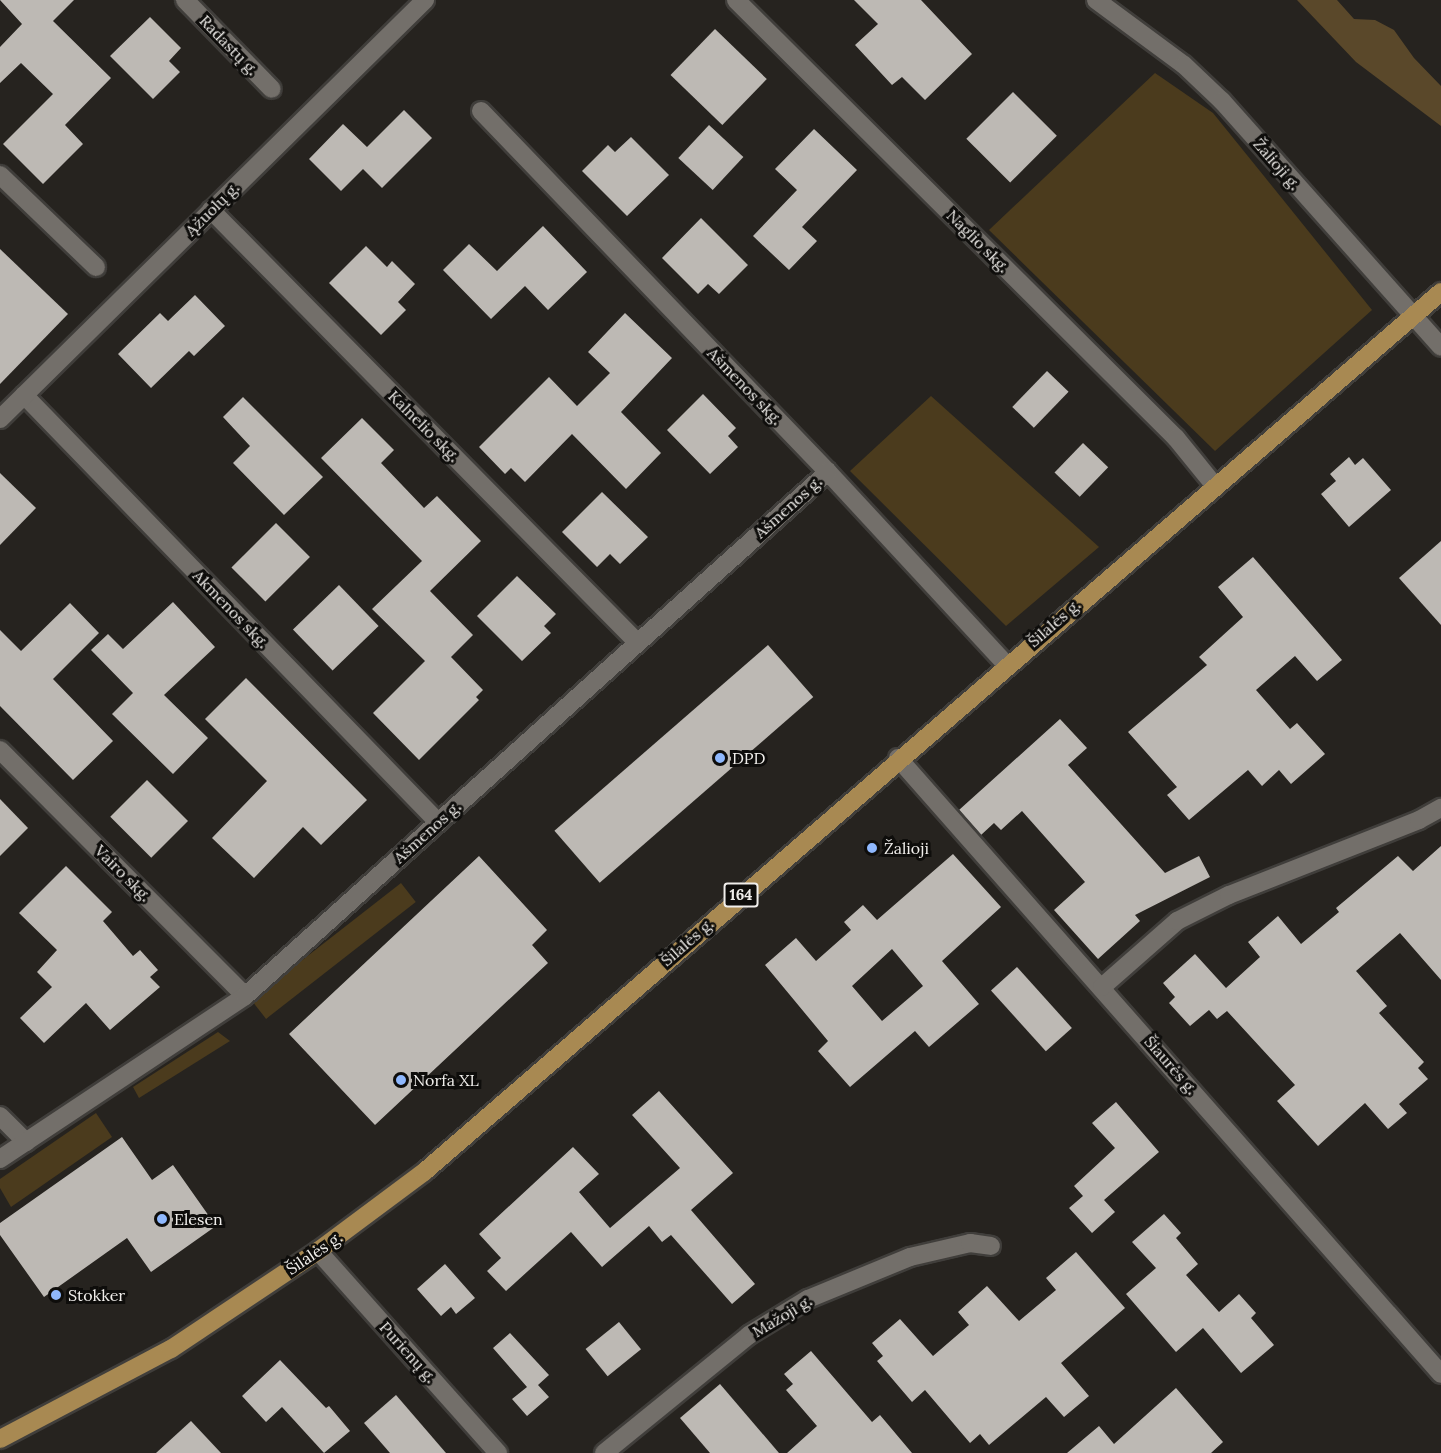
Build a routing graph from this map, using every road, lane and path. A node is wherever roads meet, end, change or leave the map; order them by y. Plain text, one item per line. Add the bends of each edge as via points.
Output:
1 (185, 0) edge
2 (425, 0) edge
3 (736, 0) edge
4 (1096, 0) edge
5 (272, 89) dead end
6 (481, 111) dead end
7 (0, 175) edge
8 (211, 210) junction
9 (96, 267) dead end
10 (1441, 292) edge
11 (1412, 317) junction
12 (1441, 347) edge
13 (24, 395) junction
14 (0, 419) edge
15 (828, 472) junction
16 (1215, 486) junction
17 (637, 642) junction
18 (1006, 664) junction
19 (0, 750) edge
20 (898, 758) junction
21 (1441, 808) edge
22 (438, 822) junction
23 (1102, 987) junction
24 (245, 996) junction
25 (0, 1116) edge
26 (26, 1142) junction
27 (0, 1159) edge
28 (991, 1246) dead end
29 (318, 1251) junction
30 (1435, 1355) edge
31 (1441, 1374) edge
32 (0, 1439) edge
33 (498, 1453) edge
34 (604, 1453) edge

1 - 5 street, Radastų g.
2 - 8 street, Ąžuolų g.
3 - 16 street, Naglio skg. via 1176,438
4 - 11 street, Žalioji g. via 1184,64 1222,101
6 - 15 street, Ašmenos skg.
7 - 9 street
8 - 13 street, Ąžuolų g.
8 - 17 street, Kalnelio skg.
10 - 11 main road, Šilalės g. / 164
11 - 12 street, Žalioji g.
11 - 16 main road, Šilalės g. / 164
13 - 14 street, Ąžuolų g.
13 - 22 street, Akmenos skg.
15 - 17 street, Ašmenos g.
15 - 18 street, Ašmenos skg.
16 - 18 main road, Šilalės g. / 164
17 - 22 street, Ašmenos g.
18 - 20 main road, Šilalės g. / 164
19 - 24 street, Vairo skg.
20 - 23 street, Šiaurės g.
20 - 29 main road, Šilalės g. / 164 via 424,1172
21 - 23 street via 1229,895 1177,921
22 - 24 street, Ašmenos g.
23 - 30 street, Šiaurės g.
24 - 26 street, Ašmenos g.
25 - 26 street
26 - 27 street, Ašmenos g.
28 - 34 street, Mažoji g. via 969,1243 910,1257 808,1299 749,1335
29 - 32 main road, Šilalės g. / 164 via 171,1348
29 - 33 street, Purienų g.
30 - 31 street, Šiaurės g.

